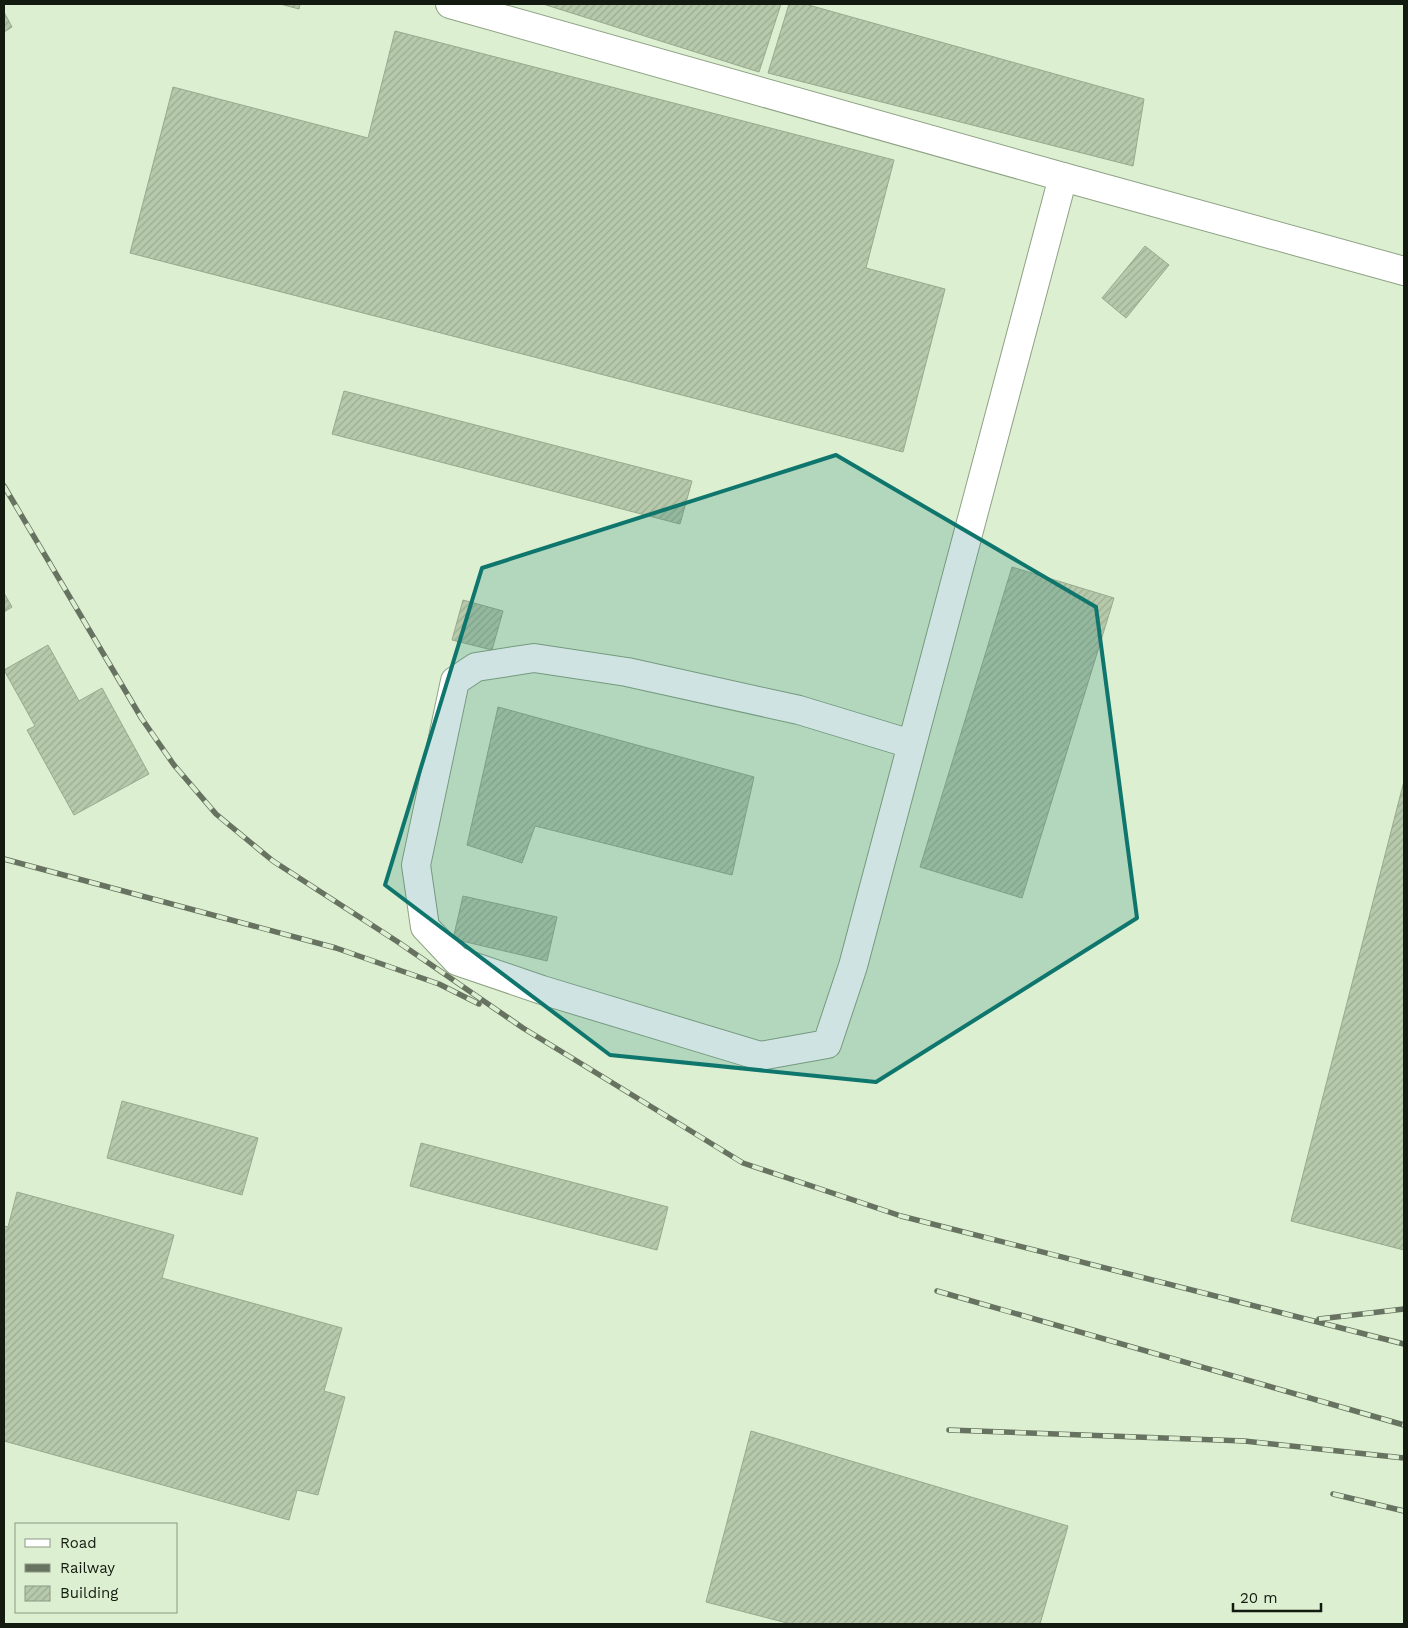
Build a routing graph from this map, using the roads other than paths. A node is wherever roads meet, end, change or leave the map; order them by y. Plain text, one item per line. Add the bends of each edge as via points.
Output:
1 (450, 4) edge
2 (1063, 177) junction
3 (1404, 270) edge
4 (911, 744) junction

1 - 2 street
2 - 3 street
2 - 4 street
4 - 4 street via 852,966 827,1044 760,1056 457,961 425,927 416,865 455,681 476,667 534,658 627,672 799,710

